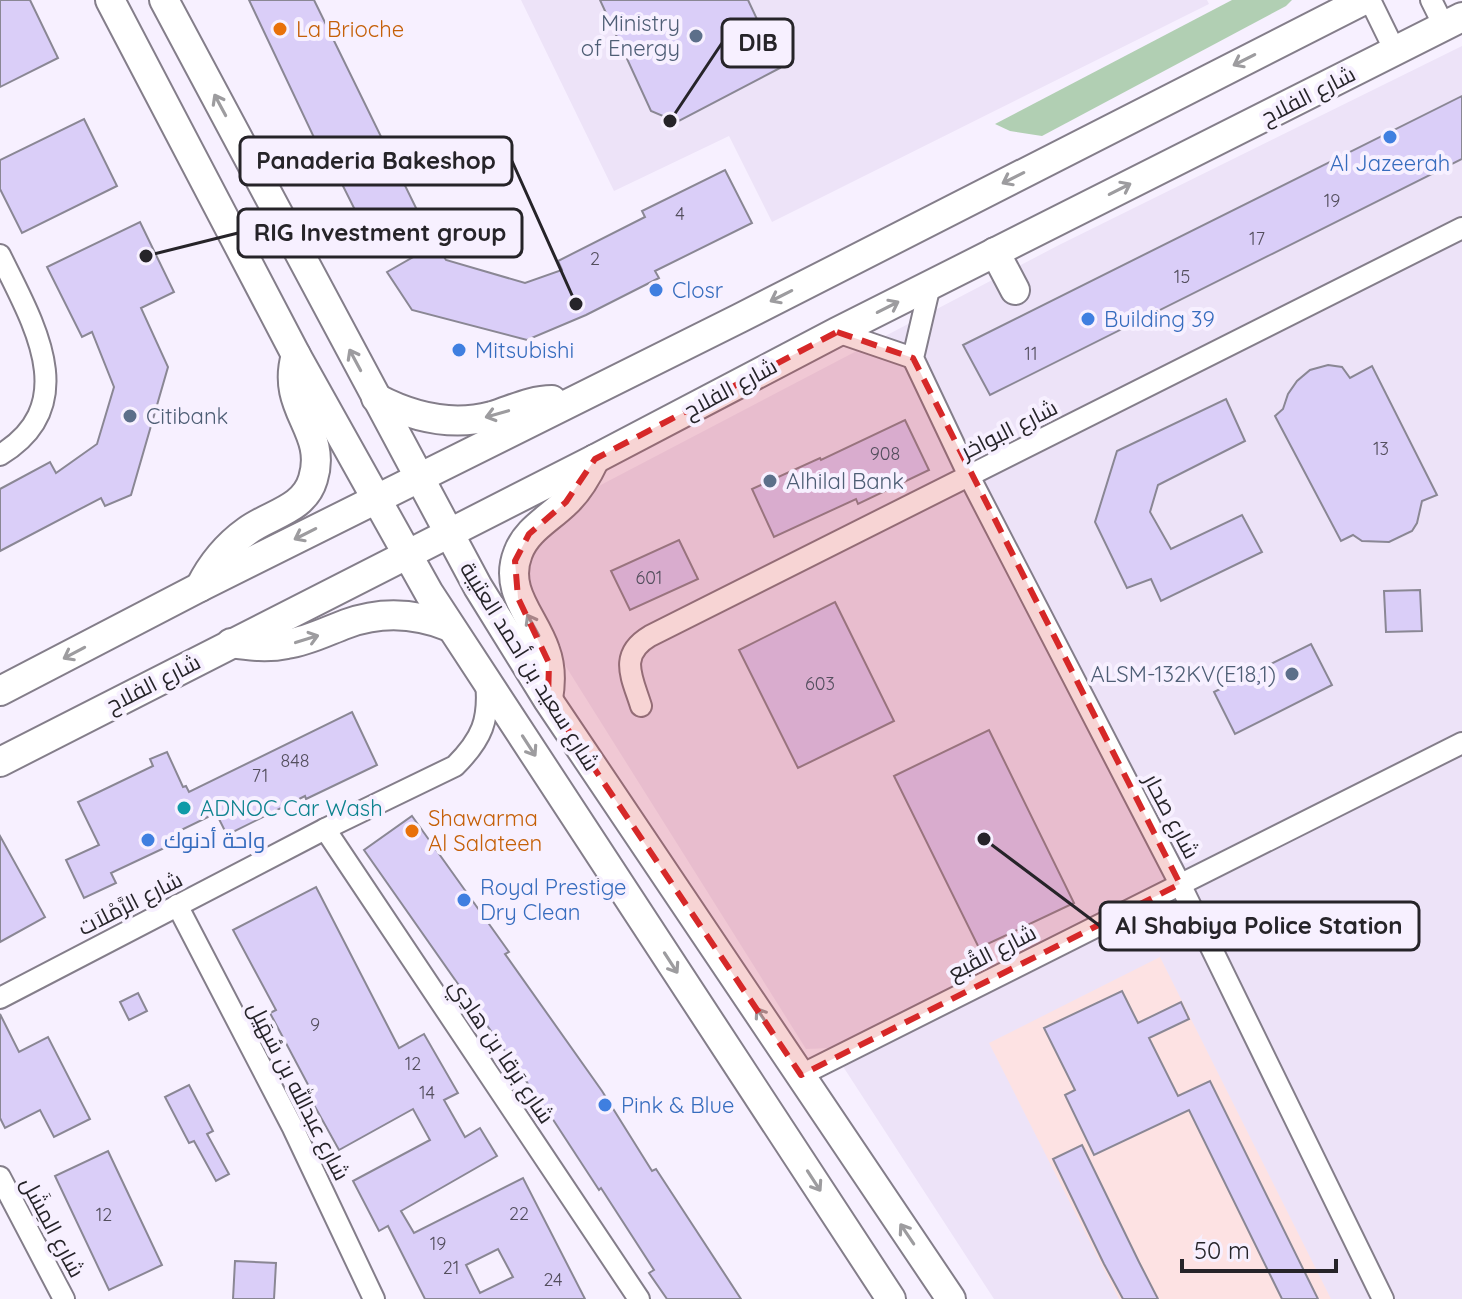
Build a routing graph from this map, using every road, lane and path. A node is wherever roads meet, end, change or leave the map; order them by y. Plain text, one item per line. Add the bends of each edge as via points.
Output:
1 (110, 0) edge
2 (164, 0) edge
3 (1309, 0) edge
4 (1367, 0) edge
5 (1431, 0) edge
6 (1453, 21) edge
7 (1291, 36) junction
8 (1395, 51) junction
9 (1462, 228) edge
10 (995, 252) junction
11 (0, 255) edge
12 (930, 285) junction
13 (1015, 290) dead end
14 (837, 332) junction
15 (296, 355) junction
16 (913, 358) junction
17 (376, 398) junction
18 (573, 401) junction
19 (0, 455) edge
20 (595, 459) junction
21 (969, 476) junction
22 (419, 477) junction
23 (375, 499) junction
24 (448, 532) junction
25 (406, 553) junction
26 (200, 587) junction
27 (450, 627) junction
28 (231, 643) junction
29 (486, 681) junction
30 (0, 691) edge
31 (548, 700) junction
32 (641, 706) dead end
33 (1462, 743) edge
34 (0, 762) edge
35 (325, 829) junction
36 (1180, 884) junction
37 (177, 905) junction
38 (0, 998) edge
39 (801, 1075) junction
40 (0, 1177) edge
41 (64, 1299) edge
42 (374, 1299) edge
43 (639, 1299) edge
44 (891, 1299) edge
45 (951, 1299) edge
46 (1383, 1299) edge

1 - 15 main road, شارع سعيد بن أحمد العتيبة
17 -> 2 main road, شارع سعيد بن أحمد العتيبة
3 - 7 main road
4 - 7 main road
4 - 8 street
5 - 6 street
6 - 8 main road, شارع الفلاح
7 -> 18 main road
10 -> 8 main road, شارع الفلاح
9 - 21 street, شارع البواخر
10 - 12 main road, شارع الفلاح
10 - 13 main road
11 - 19 street via 44,357 47,389 38,417 23,438
14 -> 12 main road, شارع الفلاح
12 - 16 street
14 - 16 street
14 - 20 main road, شارع الفلاح
15 - 23 main road, شارع سعيد بن أحمد العتيبة
15 - 26 main road via 292,390 314,443 312,482 297,503 225,549
16 - 21 street, شارع صحار
18 -> 17 main road via 536,401 489,417 451,421 416,416
17 - 22 main road, شارع سعيد بن أحمد العتيبة
18 - 22 main road
20 - 24 main road, شارع الفلاح
31 -> 20 main road via 549,663 518,598 515,561 529,534 578,489
21 - 32 street, شارع البواخر via 640,641 629,664
21 - 36 street, شارع صحار
22 - 23 main road
22 - 24 main road, شارع سعيد بن أحمد العتيبة
23 - 25 main road, شارع سعيد بن أحمد العتيبة
23 -> 26 main road
24 - 25 main road, شارع الفلاح
24 - 31 main road, شارع سعيد بن أحمد العتيبة
25 - 27 main road, شارع سعيد بن أحمد العتيبة
25 - 28 main road, شارع الفلاح
26 -> 30 main road
28 -> 27 main road via 289,644 359,619 387,615
27 - 29 main road, شارع سعيد بن أحمد العتيبة
28 - 34 main road, شارع الفلاح
29 - 35 street, شارع الرَّمْلاَت via 483,728 455,766
29 -> 44 main road, شارع سعيد بن أحمد العتيبة
39 -> 31 main road, شارع سعيد بن أحمد العتيبة
33 - 36 street, شارع القُبع
35 - 37 street, شارع الرَّمْلاَت
35 - 43 street, شارع بَرقا بن هادِي
36 - 39 street, شارع القُبع
36 - 46 street, شارع صحار
37 - 38 street, شارع الرَّمْلاَت
37 - 42 street, شارع عبدالله بن سُهَيل via 293,1128
45 -> 39 main road, شارع سعيد بن أحمد العتيبة
40 - 41 street, شارع المِشَل

